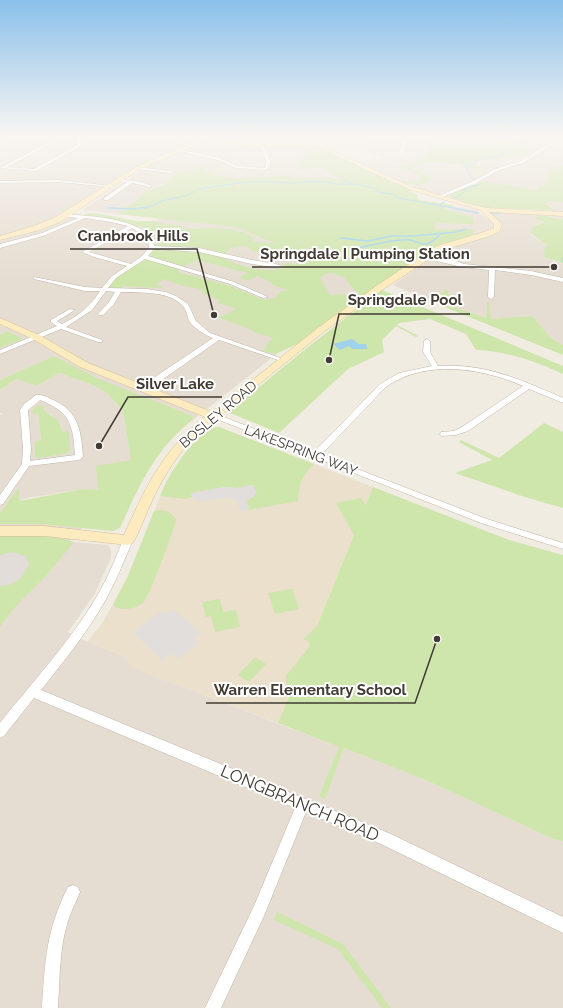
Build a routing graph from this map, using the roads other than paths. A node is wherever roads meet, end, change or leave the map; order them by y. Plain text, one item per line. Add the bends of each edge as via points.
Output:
1 (80, 183) edge
2 (114, 183) edge
3 (129, 183) edge
4 (142, 183) edge
5 (400, 183) edge
6 (470, 183) edge
7 (110, 186) junction
8 (150, 186) dead end
9 (438, 197) junction
10 (106, 199) dead end
11 (482, 209) junction
12 (563, 214) edge
13 (66, 215) junction
14 (84, 217) junction
15 (132, 226) junction
16 (0, 238) edge
17 (0, 246) edge
18 (152, 247) junction
19 (428, 256) junction
20 (145, 257) junction
21 (132, 266) junction
22 (278, 266) dead end
23 (492, 269) junction
24 (36, 278) dead end
25 (563, 280) edge
26 (104, 290) junction
27 (118, 291) junction
28 (265, 297) dead end
29 (491, 297) dead end
30 (72, 310) dead end
31 (101, 314) dead end
32 (0, 321) edge
33 (61, 326) junction
34 (36, 337) junction
35 (217, 338) junction
36 (100, 341) dead end
37 (426, 341) dead end
38 (0, 352) edge
39 (283, 360) junction
40 (436, 368) junction
41 (528, 386) junction
42 (143, 389) junction
43 (563, 401) edge
44 (213, 416) junction
45 (444, 434) dead end
46 (316, 455) junction
47 (26, 464) junction
48 (0, 502) edge
49 (0, 530) edge
50 (128, 540) junction
51 (563, 546) edge
52 (32, 692) junction
53 (0, 732) edge
54 (303, 804) junction
55 (73, 892) dead end
56 (563, 925) edge
57 (50, 1008) edge
58 (213, 1008) edge

1 - 7 street
2 - 7 street
3 - 10 street
4 - 8 street
5 - 9 street
6 - 9 street
7 - 13 street
9 - 11 street
11 - 12 street
11 - 19 street, BOSLEY ROAD via 498,224 497,229 482,236 443,246
13 - 14 street
13 - 16 street via 37,228
14 - 15 street
14 - 17 street via 44,234
15 - 18 street via 147,234 152,240
15 - 21 street via 85,252
18 - 20 street
18 - 22 street via 199,250
19 - 23 street via 462,265
19 - 39 street, BOSLEY ROAD via 344,312
20 - 21 street
20 - 28 street via 232,283
21 - 26 street via 113,278
23 - 25 street via 531,273
23 - 29 street
24 - 26 street via 73,287
26 - 27 street
26 - 33 street via 90,309
27 - 31 street via 112,303
27 - 35 street via 147,291 174,297 186,305 196,326
30 - 33 street via 53,321
32 - 34 street, LAKESPRING WAY
33 - 34 street
33 - 36 street
34 - 38 street
34 - 42 street, LAKESPRING WAY via 84,365
35 - 39 street
35 - 42 street
37 - 40 street via 426,352
39 - 44 street, BOSLEY ROAD
40 - 41 street via 479,370 501,375
40 - 46 street via 413,372 383,386
41 - 43 street
41 - 45 street via 465,429
42 - 44 street, LAKESPRING WAY
44 - 46 street, LAKESPRING WAY
44 - 50 street, BOSLEY ROAD via 180,445 160,471
46 - 51 street, LAKESPRING WAY via 498,526
47 - 47 street via 79,457 78,431 70,414 39,397 24,410
47 - 48 street
49 - 50 street via 44,531
50 - 52 street, BOSLEY ROAD via 95,609
52 - 53 street, BOSLEY ROAD
52 - 54 street, LONGBRANCH ROAD
54 - 56 street, LONGBRANCH ROAD via 421,855
54 - 58 street via 259,911
55 - 57 street via 58,927 54,946

